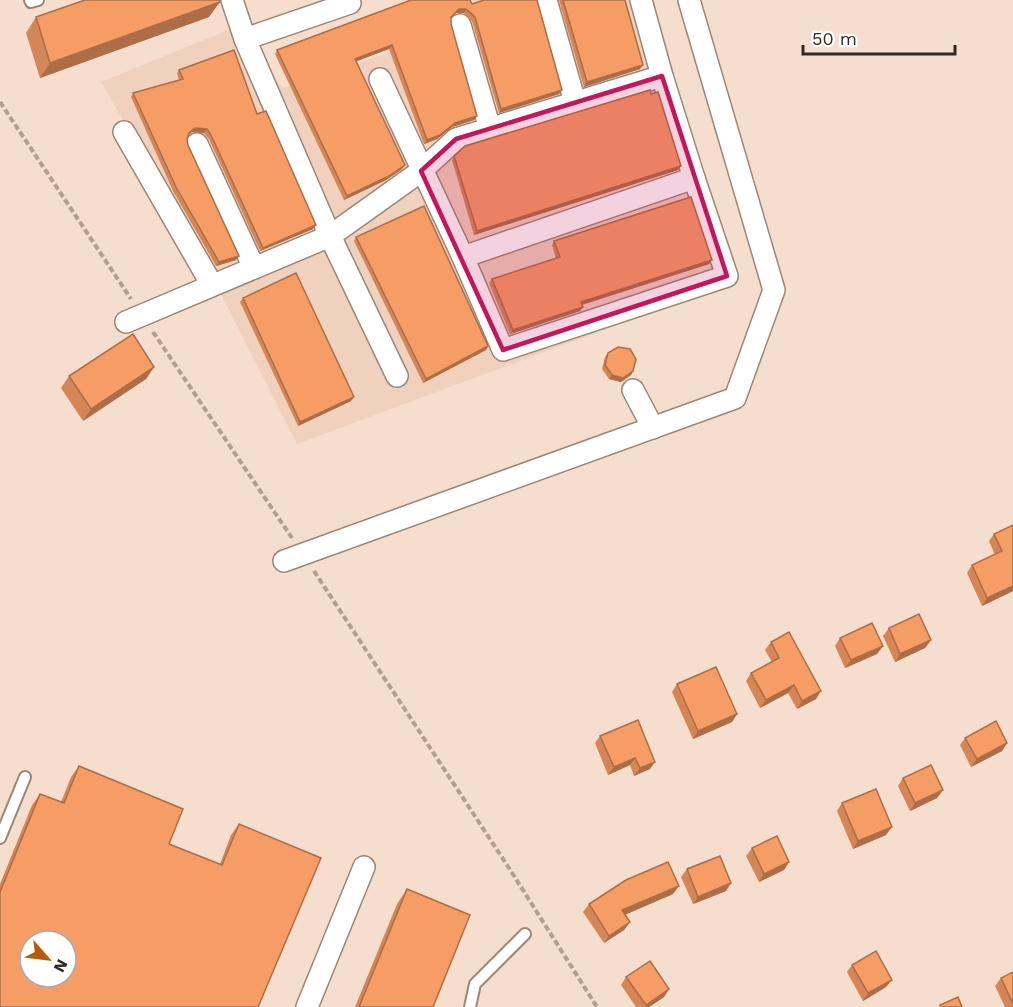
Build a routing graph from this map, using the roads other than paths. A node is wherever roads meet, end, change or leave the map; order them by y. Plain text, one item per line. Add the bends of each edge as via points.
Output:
1 (30, 0) edge
2 (38, 0) edge
3 (232, 0) edge
4 (546, 0) edge
5 (641, 0) edge
6 (689, 0) edge
7 (350, 3) dead end
8 (460, 26) dead end
9 (245, 39) junction
10 (662, 76) junction
11 (381, 79) dead end
12 (575, 102) junction
13 (489, 129) junction
14 (124, 132) dead end
15 (198, 144) dead end
16 (421, 171) junction
17 (694, 178) junction
18 (330, 236) junction
19 (463, 257) junction
20 (254, 268) junction
21 (212, 285) junction
22 (134, 318) road end
23 (397, 376) dead end
24 (633, 390) dead end
25 (653, 428) junction
26 (294, 558) road end
27 (25, 777) dead end
28 (0, 838) edge
29 (364, 867) dead end
30 (525, 934) dead end
31 (307, 1007) edge
32 (470, 1007) edge

1 - 2 lane
3 - 9 street
4 - 12 street
5 - 10 street
6 - 25 street via 774,290 735,398
7 - 9 street
8 - 13 street
9 - 18 street
10 - 12 street
10 - 17 street
11 - 16 street
12 - 13 street
13 - 16 street via 456,139
14 - 21 street
15 - 20 street
16 - 18 street
16 - 19 street
17 - 19 street
17 - 19 street via 727,276 503,350
18 - 20 street
18 - 23 street
20 - 21 street
21 - 22 street
24 - 25 street
25 - 26 street
27 - 28 lane
29 - 31 street
30 - 32 lane via 475,984

